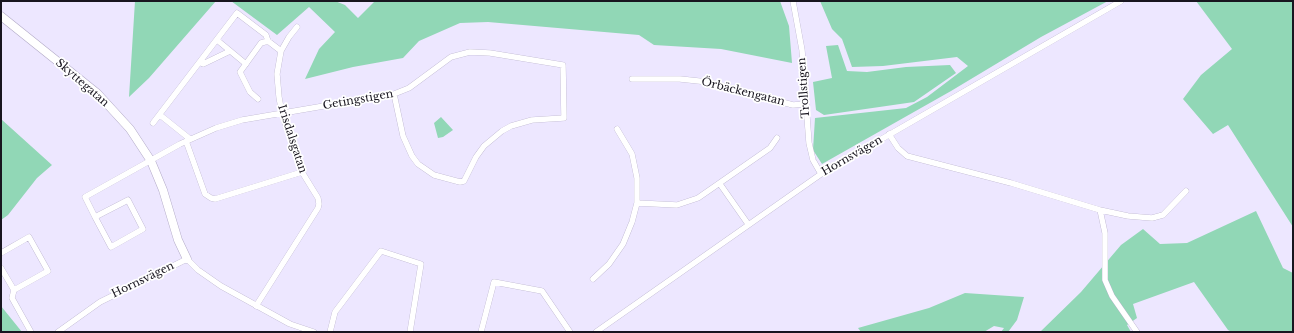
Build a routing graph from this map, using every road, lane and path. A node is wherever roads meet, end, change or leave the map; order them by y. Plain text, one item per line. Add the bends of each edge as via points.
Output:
1 (794, 1) edge
2 (1121, 1) edge
3 (1, 16) edge
4 (297, 27) dead end
5 (217, 40) junction
6 (268, 41) junction
7 (230, 51) junction
8 (281, 51) junction
9 (200, 62) junction
10 (246, 64) junction
11 (632, 79) dead end
12 (394, 94) junction
13 (258, 99) dead end
14 (805, 104) junction
15 (282, 114) junction
16 (160, 115) junction
17 (153, 123) dead end
18 (617, 129) dead end
19 (889, 134) junction
20 (777, 138) dead end
21 (188, 140) junction
22 (151, 161) junction
23 (302, 172) junction
24 (821, 174) junction
25 (720, 184) junction
26 (1186, 191) dead end
27 (637, 204) junction
28 (1100, 210) junction
29 (95, 217) junction
30 (748, 224) junction
31 (1, 253) edge
32 (187, 259) junction
33 (1, 268) edge
34 (594, 279) dead end
35 (14, 290) junction
36 (256, 306) junction
37 (31, 332) edge
38 (58, 332) edge
39 (314, 332) edge
40 (330, 332) edge
41 (410, 332) edge
42 (481, 332) edge
43 (570, 332) edge
44 (596, 332) edge
45 (1137, 332) edge

1 - 14 street, Trollstigen via 802,50
2 - 19 street, Hornsvägen
3 - 22 street, Skyttegatan via 112,108 137,138
4 - 8 street, Irisdalsgatan
5 - 6 street via 237,13 266,35
5 - 7 street
5 - 9 street
6 - 8 street
6 - 10 street via 261,43
7 - 9 street via 203,64
7 - 10 street
8 - 15 street, Irisdalsgatan via 277,74
9 - 16 street
10 - 13 street via 240,72 243,81
11 - 14 street, Örbäckengatan via 701,81 793,105
12 - 12 street, Getingstigen via 409,88 451,57 470,52 490,53 563,65 564,118 532,120 511,126 484,146 464,181 460,182 434,175 418,164 404,136
12 - 15 street, Getingstigen
14 - 24 street, Trollstigen via 810,151
15 - 21 street, Getingstigen via 242,120
15 - 23 street, Irisdalsgatan
16 - 17 street
16 - 21 street
18 - 27 street via 632,154 637,178
19 - 24 street, Hornsvägen
19 - 28 street via 907,156 1011,183
20 - 25 street via 770,148
21 - 22 street, Getingstigen
21 - 23 street via 205,194 211,198
22 - 29 street via 85,197
22 - 32 street, Skyttegatan
23 - 36 street, Irisdalsgatan via 318,198 318,208
24 - 30 street, Hornsvägen
25 - 27 street via 698,198 677,205
25 - 30 street
26 - 28 street via 1168,211 1158,217 1128,216
27 - 34 street via 623,244
28 - 45 street via 1105,233 1105,280 1112,296
29 - 29 street via 111,247 143,229 128,200
30 - 44 street, Hornsvägen
31 - 35 street via 29,237 48,271
32 - 36 street, Hornsvägen via 198,270
32 - 38 street, Hornsvägen via 100,302
33 - 35 street
35 - 37 street via 12,298
36 - 39 street, Hornsvägen via 290,324
40 - 41 street via 335,312 382,251 421,264
42 - 43 street via 494,282 542,291

